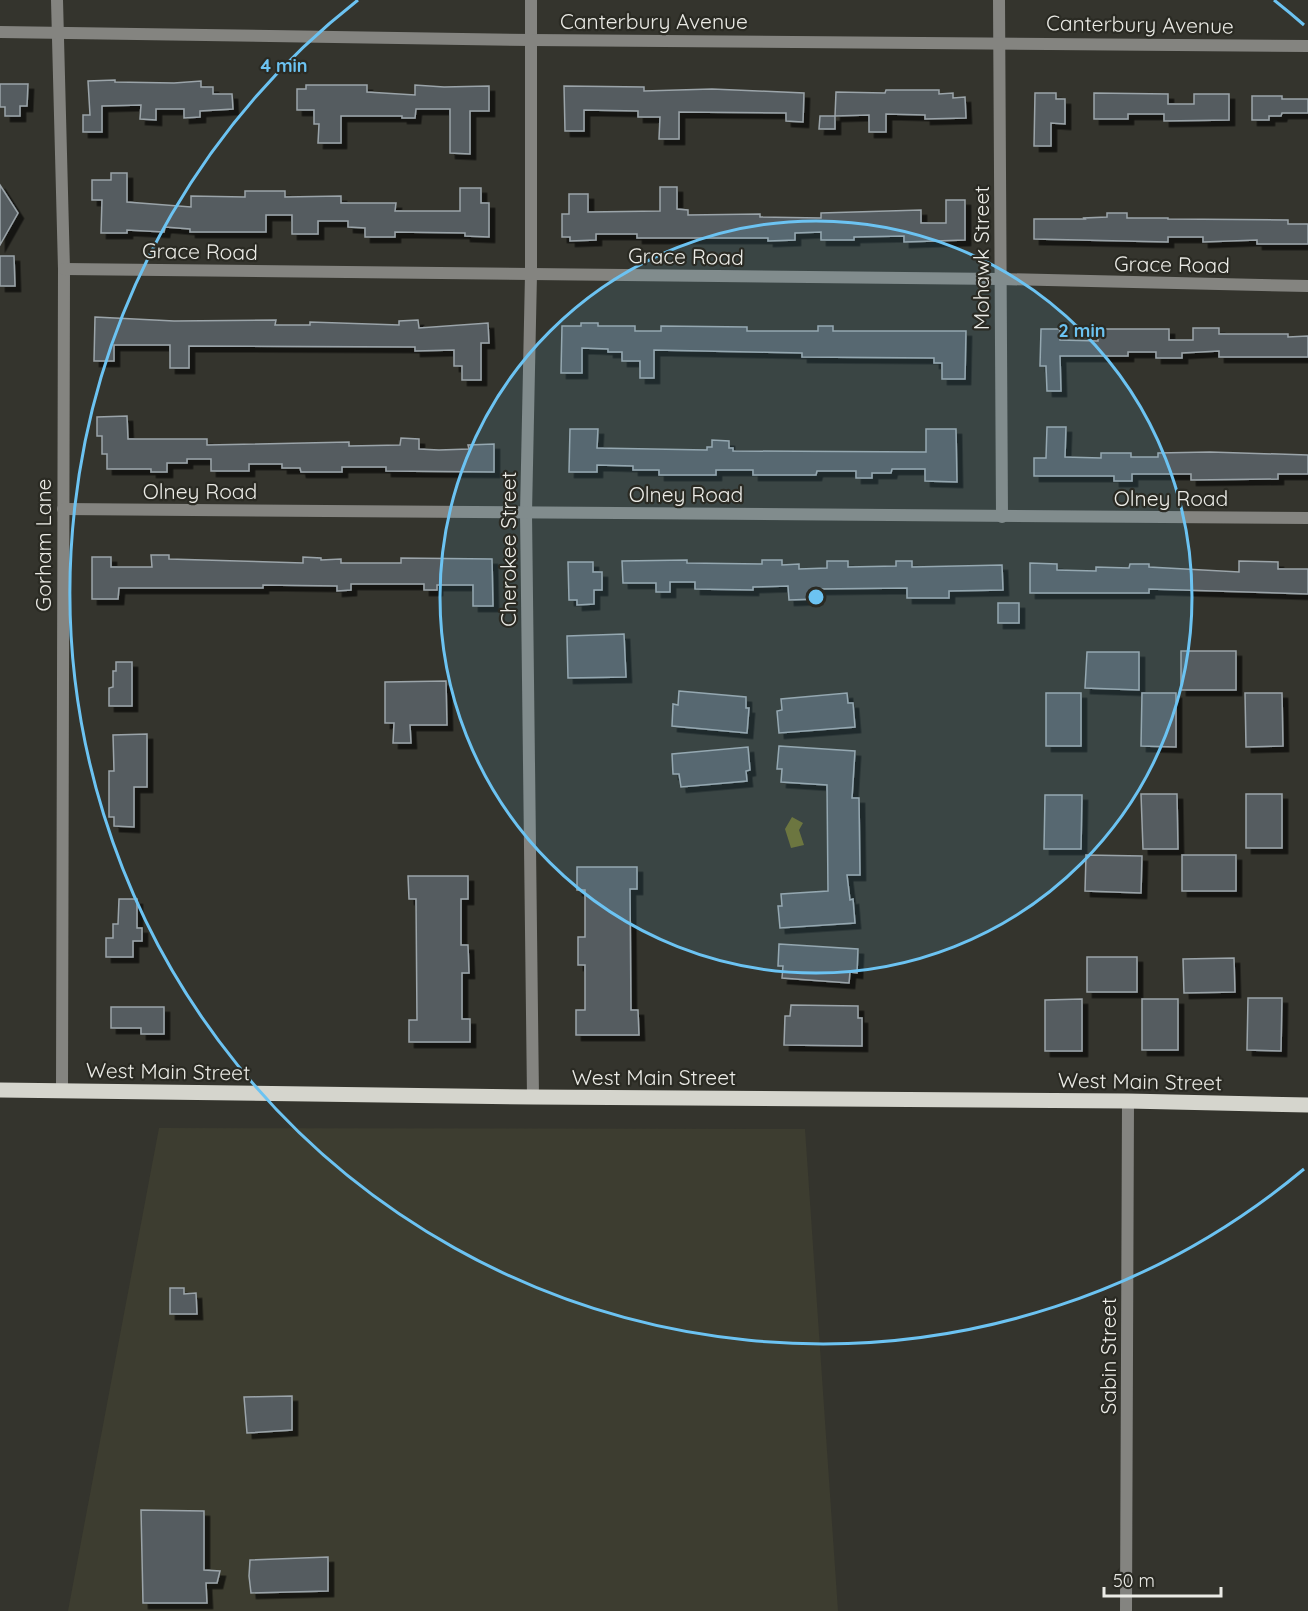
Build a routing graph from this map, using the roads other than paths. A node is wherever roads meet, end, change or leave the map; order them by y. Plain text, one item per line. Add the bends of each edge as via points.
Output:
1 (57, 0) edge
2 (531, 0) edge
3 (999, 0) edge
4 (0, 32) edge
5 (57, 32) junction
6 (531, 40) junction
7 (999, 42) junction
8 (1308, 46) edge
9 (64, 269) junction
10 (531, 274) junction
11 (1001, 279) junction
12 (1308, 286) edge
13 (63, 509) junction
14 (526, 513) junction
15 (1002, 517) junction
16 (1308, 518) edge
17 (0, 1090) edge
18 (62, 1090) junction
19 (533, 1097) junction
20 (1128, 1101) junction
21 (1308, 1105) edge
22 (1126, 1611) edge

1 - 5 street, Gorham Lane
2 - 6 street, Cherokee Street
3 - 7 street, Mohawk Street
4 - 5 street, Canterbury Avenue
5 - 6 street, Canterbury Avenue
5 - 9 street, Gorham Lane
6 - 7 street, Canterbury Avenue
6 - 10 street, Cherokee Street
7 - 8 street, Canterbury Avenue
7 - 11 street, Mohawk Street
9 - 10 street, Grace Road
9 - 13 street, Gorham Lane
10 - 11 street, Grace Road
10 - 14 street, Cherokee Street
11 - 12 street, Grace Road
11 - 15 street, Mohawk Street
13 - 14 street, Olney Road
13 - 18 street, Gorham Lane
14 - 15 street, Olney Road
14 - 19 street, Cherokee Street
15 - 16 street, Olney Road
17 - 18 main road, West Main Street
18 - 19 main road, West Main Street
19 - 20 main road, West Main Street
20 - 21 main road, West Main Street
20 - 22 street, Sabin Street

